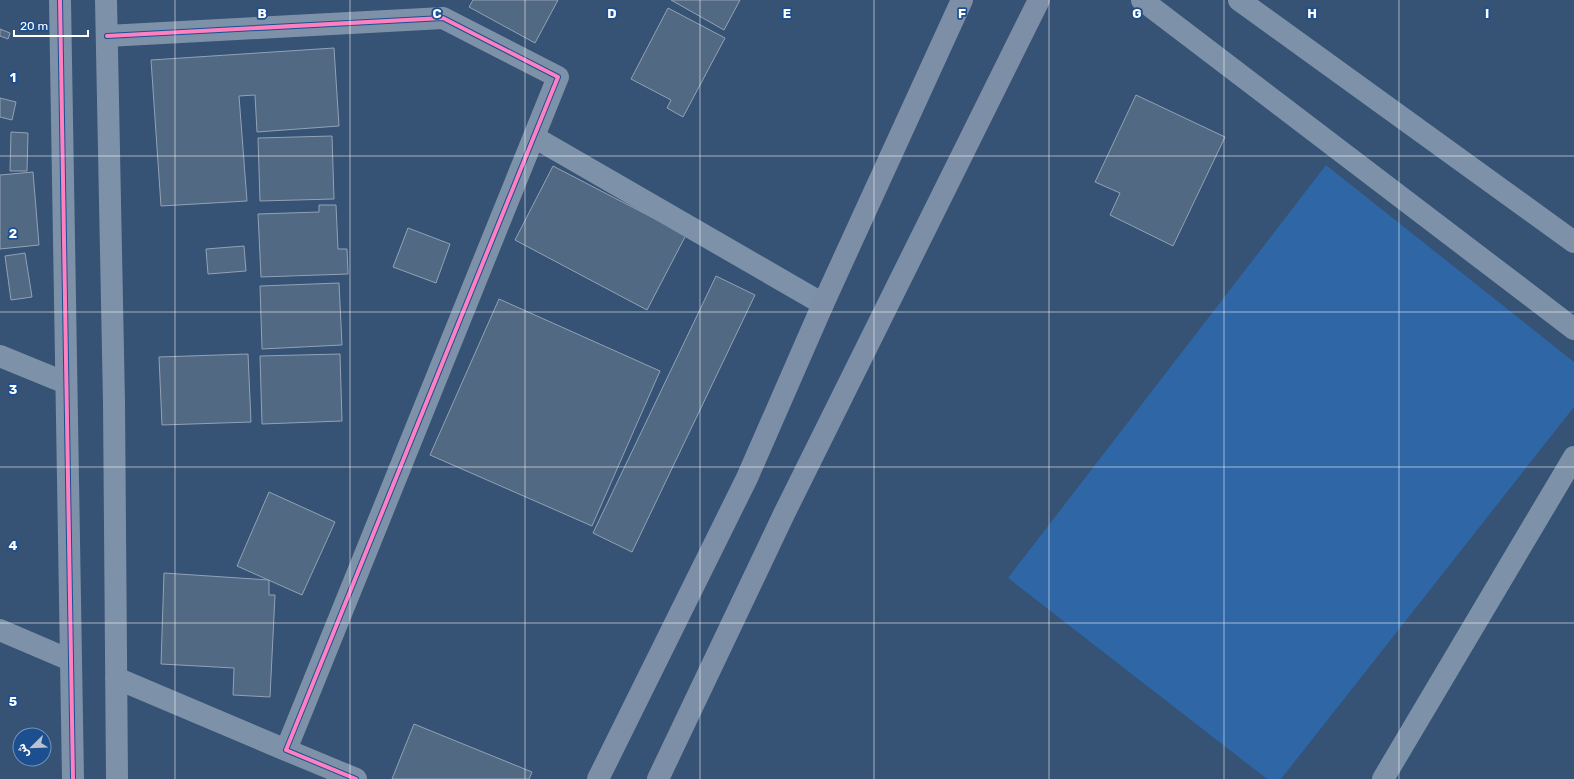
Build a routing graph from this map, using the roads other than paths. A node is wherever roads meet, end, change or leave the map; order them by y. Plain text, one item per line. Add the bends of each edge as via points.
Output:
1 (60, 0) edge
2 (106, 0) edge
3 (962, 0) edge
4 (1039, 0) edge
5 (1142, 0) edge
6 (1239, 0) edge
7 (107, 36) junction
8 (534, 137) junction
9 (1574, 242) edge
10 (823, 304) junction
11 (1574, 328) edge
12 (0, 356) edge
13 (66, 383) junction
14 (1574, 457) edge
15 (0, 630) edge
16 (70, 660) junction
17 (116, 678) junction
18 (286, 750) junction
19 (72, 779) edge
20 (117, 779) edge
21 (356, 779) edge
22 (598, 779) edge
23 (658, 779) edge
24 (1383, 779) edge

1 - 13 street
2 - 7 street
3 - 10 main road
4 - 23 main road via 787,507
5 - 11 street
6 - 9 street
7 - 8 street via 443,18 558,77
7 - 17 street
8 - 10 street
8 - 18 street
10 - 22 main road via 747,478
12 - 13 street
13 - 16 street
14 - 24 street
15 - 16 street
16 - 19 street
17 - 18 street
17 - 20 street
18 - 21 street

